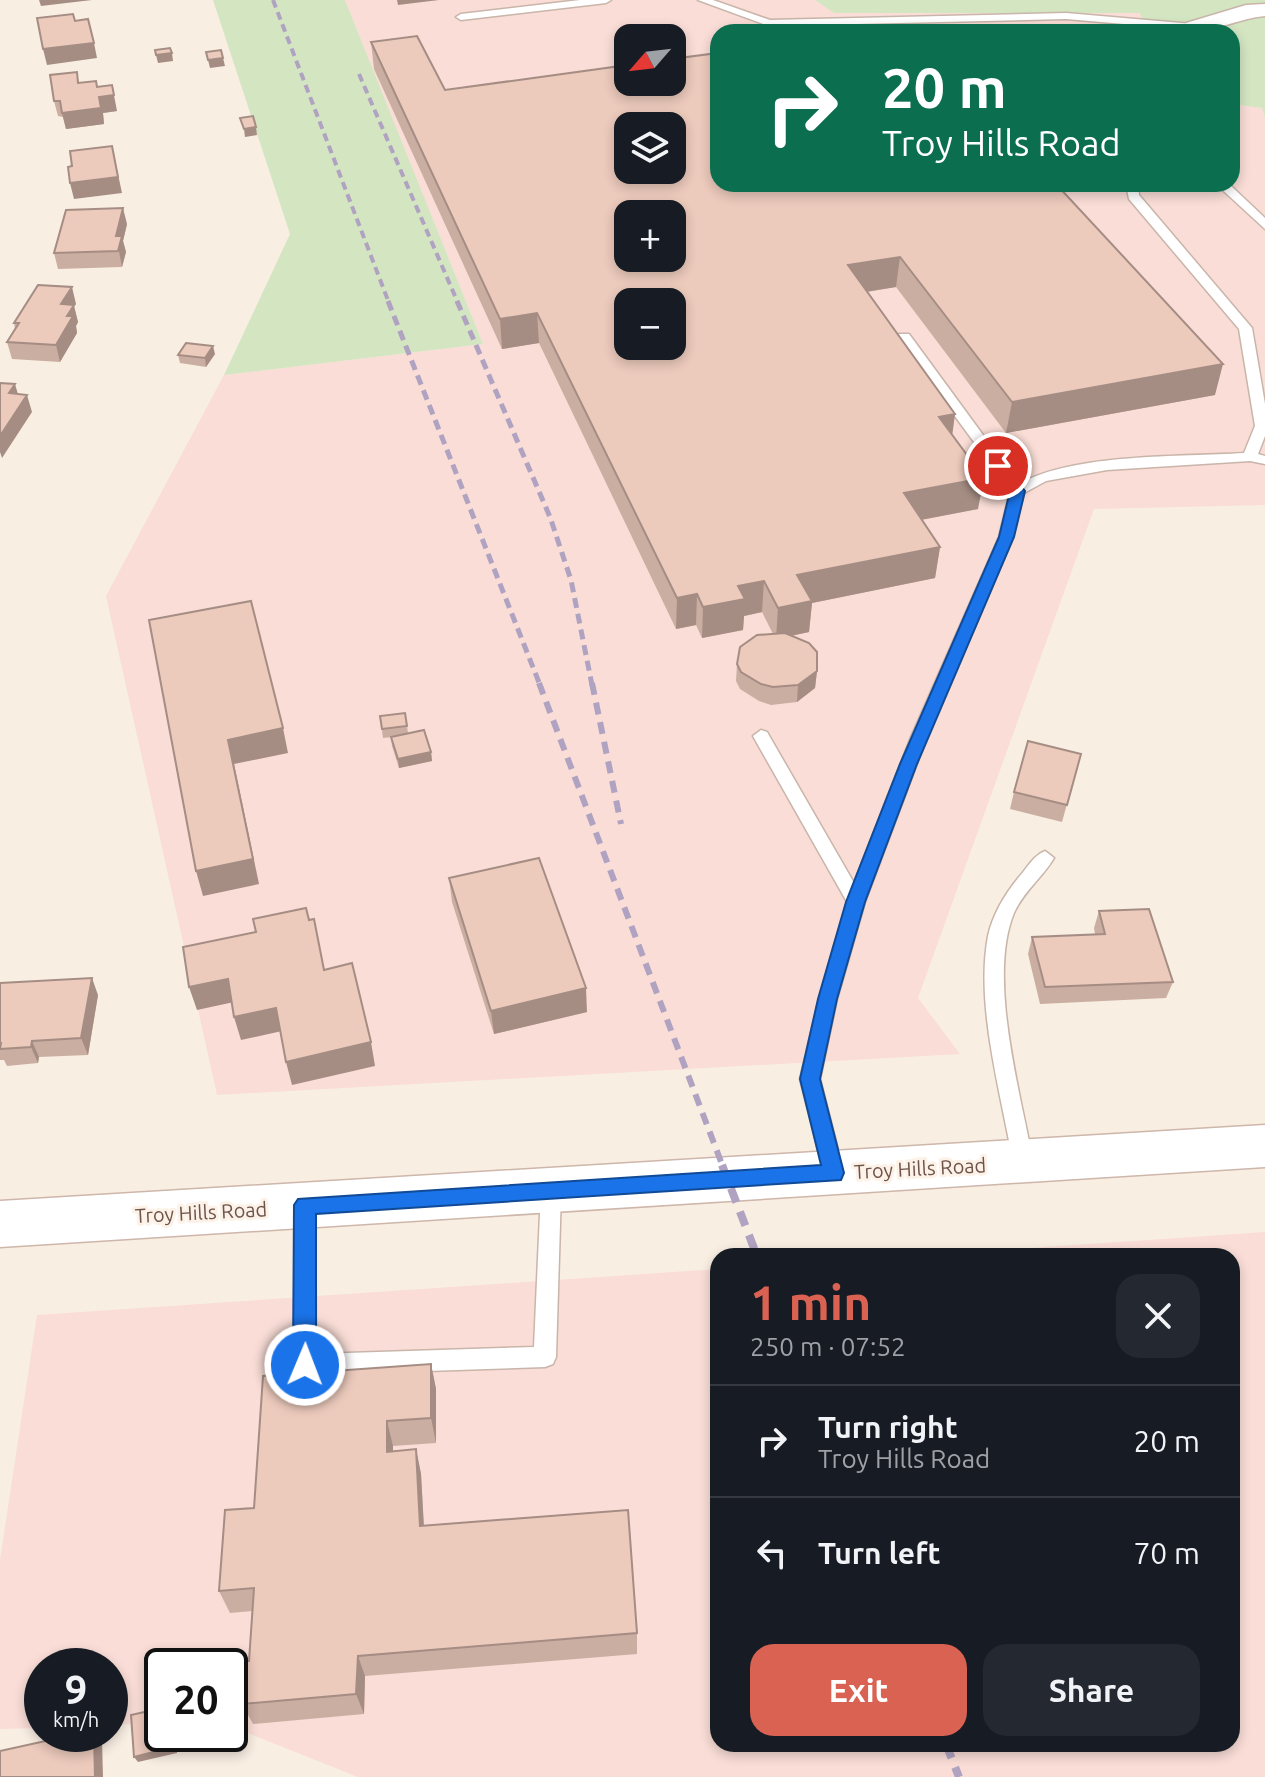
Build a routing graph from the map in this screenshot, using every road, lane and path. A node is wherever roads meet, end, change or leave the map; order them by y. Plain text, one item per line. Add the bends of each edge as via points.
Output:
1 (606, 0) edge
2 (703, 0) edge
3 (1265, 10) edge
4 (461, 17) dead end
5 (1137, 24) edge
6 (1208, 24) edge
7 (1133, 192) edge
8 (1230, 192) edge
9 (1265, 225) edge
10 (904, 337) edge
11 (1257, 458) edge
12 (1017, 491) junction
13 (761, 736) dead end
14 (1045, 858) dead end
15 (856, 902) junction
16 (1265, 1146) edge
17 (1023, 1162) junction
18 (834, 1173) junction
19 (551, 1191) junction
20 (305, 1205) junction
21 (0, 1224) edge

1 - 4 lane
2 - 5 lane via 769,23 1066,16
3 - 6 street
7 - 11 lane via 1245,328 1262,426
8 - 9 lane
10 - 12 lane
11 - 12 lane via 1107,466 1042,477
12 - 15 lane via 1006,537 919,737
13 - 15 lane
14 - 17 lane via 1005,913 995,952 998,1011
15 - 18 lane via 810,1079
16 - 17 main road, Troy Hills Road
17 - 18 main road, Troy Hills Road
18 - 19 main road, Troy Hills Road
19 - 20 main road, Troy Hills Road
19 - 20 lane via 545,1357 305,1365
20 - 21 main road, Troy Hills Road

